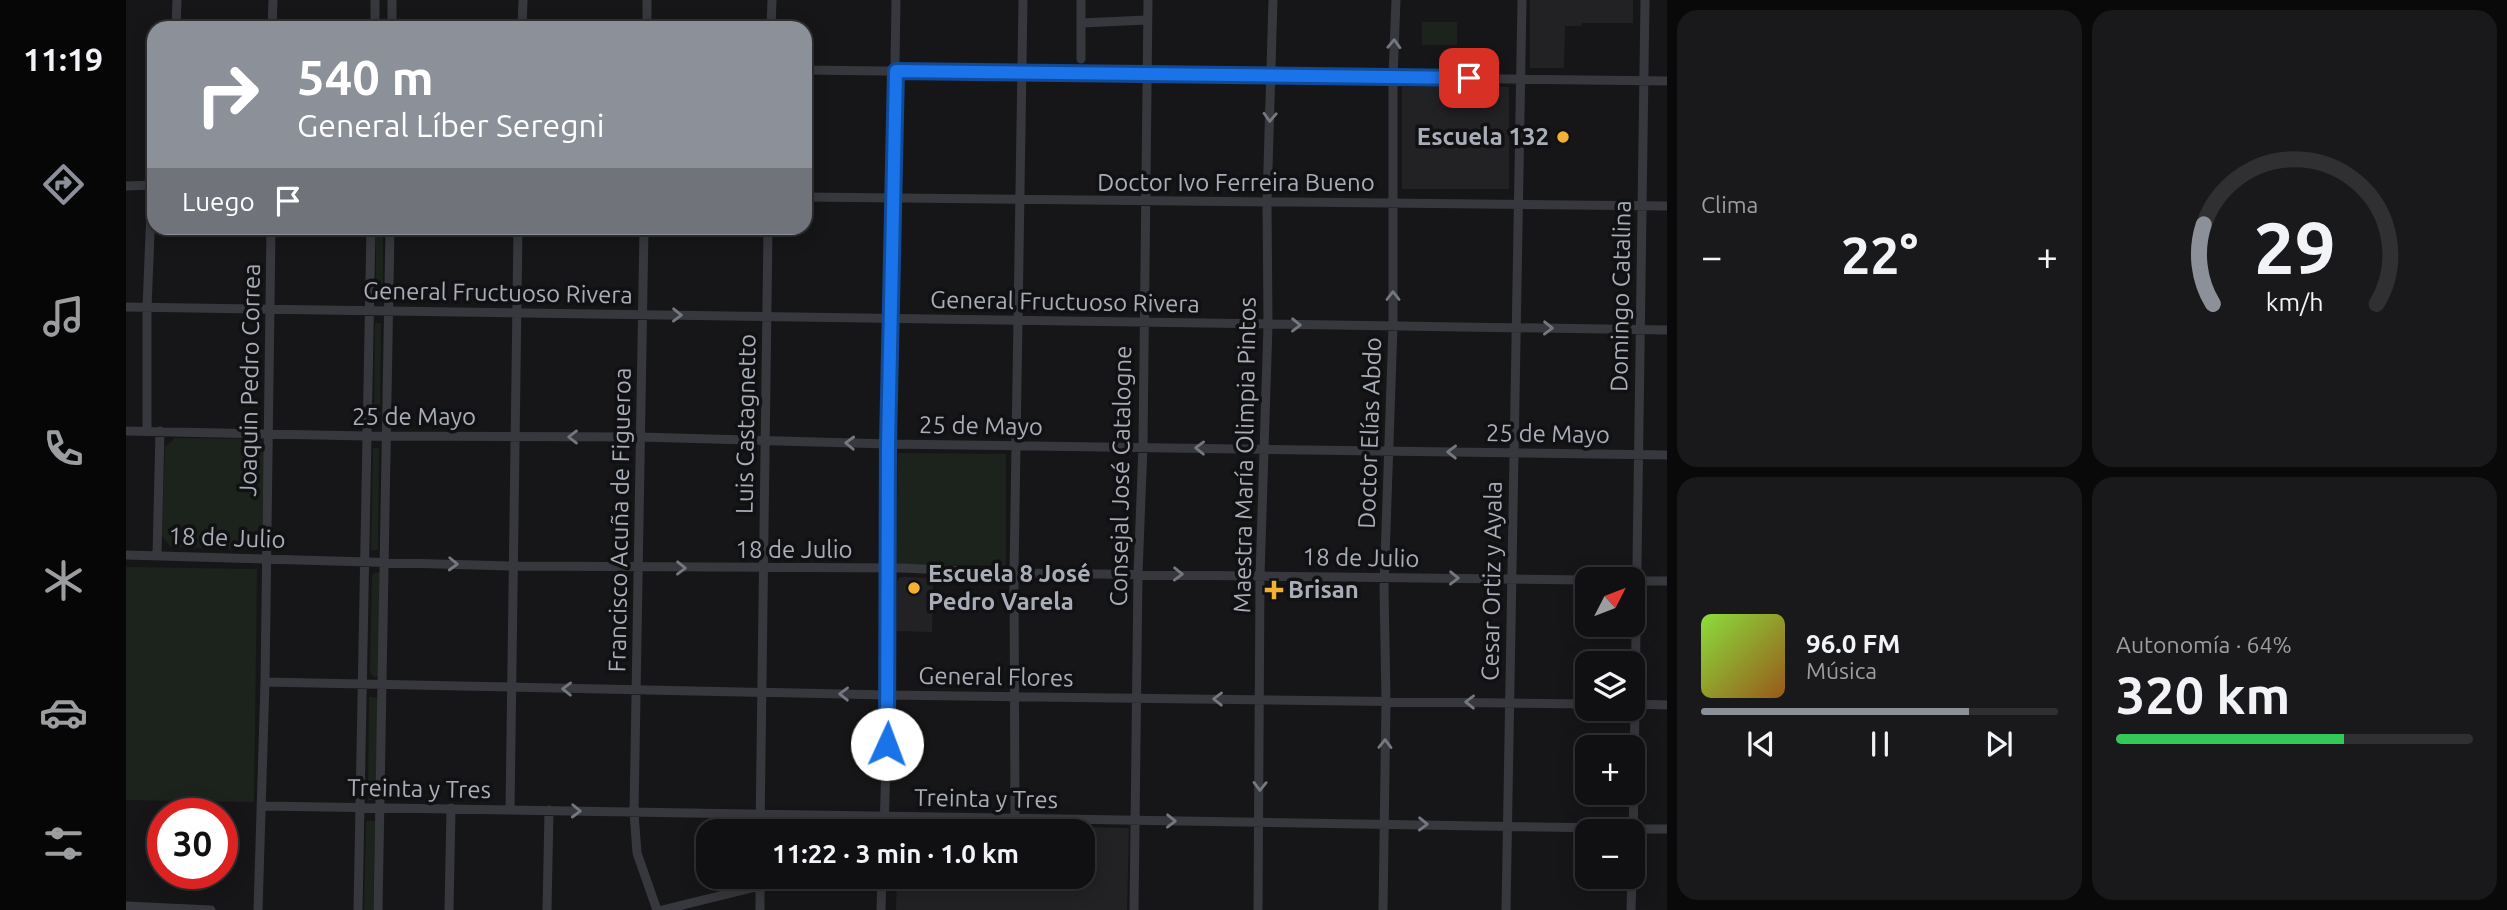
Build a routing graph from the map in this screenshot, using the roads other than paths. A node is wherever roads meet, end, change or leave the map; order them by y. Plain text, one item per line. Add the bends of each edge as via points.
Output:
1 (177, 0) edge
2 (273, 0) edge
3 (375, 0) edge
4 (392, 0) edge
5 (523, 0) edge
6 (647, 0) edge
7 (772, 0) edge
8 (896, 0) edge
9 (1023, 0) edge
10 (1081, 0) edge
11 (1147, 0) edge
12 (1273, 0) edge
13 (1396, 0) edge
14 (1522, 0) edge
15 (1645, 0) edge
16 (1147, 20) junction
17 (176, 21) edge
18 (272, 21) edge
19 (375, 21) edge
20 (392, 21) edge
21 (523, 21) edge
22 (647, 21) edge
23 (771, 21) edge
24 (1081, 23) junction
25 (1081, 59) dead end
26 (812, 69) edge
27 (896, 71) junction
28 (1022, 72) junction
29 (1147, 74) junction
30 (1271, 75) junction
31 (1393, 77) junction
32 (1520, 78) junction
33 (1643, 81) junction
34 (1667, 81) edge
35 (147, 185) edge
36 (126, 186) edge
37 (812, 197) edge
38 (893, 198) junction
39 (1020, 200) junction
40 (1145, 201) junction
41 (1267, 201) junction
42 (1394, 203) junction
43 (1517, 205) junction
44 (1641, 205) junction
45 (1667, 206) edge
46 (151, 235) edge
47 (271, 235) edge
48 (371, 235) edge
49 (390, 235) edge
50 (518, 235) edge
51 (644, 235) edge
52 (768, 235) edge
53 (126, 307) edge
54 (148, 308) junction
55 (270, 309) junction
56 (369, 311) junction
57 (388, 311) junction
58 (518, 313) junction
59 (643, 315) junction
60 (767, 317) junction
61 (891, 319) junction
62 (1019, 321) junction
63 (1143, 323) junction
64 (1268, 325) junction
65 (1393, 326) junction
66 (1516, 328) junction
67 (1641, 330) junction
68 (1667, 330) edge
69 (126, 431) edge
70 (147, 431) junction
71 (160, 431) junction
72 (268, 434) junction
73 (367, 436) junction
74 (388, 436) junction
75 (514, 437) junction
76 (641, 437) junction
77 (764, 441) junction
78 (888, 444) junction
79 (1017, 446) junction
80 (1143, 446) junction
81 (1265, 449) junction
82 (1390, 451) junction
83 (1514, 454) junction
84 (1638, 454) junction
85 (1667, 455) edge
86 (126, 555) edge
87 (157, 555) junction
88 (267, 558) junction
89 (363, 561) junction
90 (385, 561) junction
91 (512, 566) junction
92 (638, 567) junction
93 (1634, 567) edge
94 (763, 569) junction
95 (887, 569) junction
96 (1014, 573) junction
97 (1138, 574) junction
98 (1260, 576) junction
99 (1384, 577) junction
100 (1513, 579) junction
101 (1575, 580) edge
102 (1645, 581) edge
103 (1667, 581) edge
104 (265, 682) junction
105 (363, 685) junction
106 (382, 685) junction
107 (512, 687) junction
108 (637, 690) junction
109 (761, 692) junction
110 (888, 695) junction
111 (1015, 696) junction
112 (1137, 697) junction
113 (1261, 699) junction
114 (1386, 701) junction
115 (1509, 703) junction
116 (1575, 704) edge
117 (1645, 704) edge
118 (1667, 705) edge
119 (1633, 721) edge
120 (262, 806) junction
121 (360, 807) junction
122 (381, 808) junction
123 (452, 808) junction
124 (510, 810) junction
125 (549, 810) junction
126 (634, 813) junction
127 (760, 815) junction
128 (884, 817) junction
129 (760, 819) edge
130 (1015, 819) joint
131 (1633, 819) edge
132 (1095, 820) edge
133 (1135, 821) junction
134 (1259, 822) junction
135 (1383, 824) junction
136 (1507, 826) junction
137 (1575, 827) edge
138 (1645, 828) edge
139 (1667, 829) edge
140 (732, 889) edge
141 (760, 889) edge
142 (882, 889) edge
143 (1632, 889) edge
144 (126, 906) edge
145 (211, 910) edge
146 (258, 910) edge
147 (358, 910) edge
148 (378, 910) edge
149 (449, 910) edge
150 (548, 910) edge
151 (660, 910) edge
152 (760, 910) edge
153 (881, 910) edge
154 (1133, 910) edge
155 (1258, 910) edge
156 (1383, 910) edge
157 (1506, 910) edge
158 (1631, 910) edge

1 - 17 street
2 - 18 street
3 - 19 street
4 - 20 street
5 - 21 street
6 - 22 street
7 - 23 street
8 - 27 street
9 - 28 street
10 - 24 street
11 - 16 street, Consejal José Catalogne
12 - 30 street, Maestra María Olimpia Pintos
31 -> 13 street, Doctor Elías Abdo
14 - 32 street, Cesar Ortiz y Ayala
15 - 33 street, Domingo Catalina
16 - 24 street
16 - 29 street, Consejal José Catalogne
24 - 25 street
26 - 27 street
27 - 28 street
27 - 38 street
28 - 29 street
28 - 39 street
29 - 30 street
29 - 40 street, Consejal José Catalogne
30 - 31 street
30 -> 41 street, Maestra María Olimpia Pintos
31 - 32 street
31 - 42 street, Doctor Elías Abdo
32 - 33 street
32 - 43 street, Cesar Ortiz y Ayala
33 - 34 street
33 - 44 street, Domingo Catalina
35 - 36 street
37 - 38 street, Doctor Ivo Ferreira Bueno
38 - 39 street, Doctor Ivo Ferreira Bueno
38 - 61 street
39 - 40 street, Doctor Ivo Ferreira Bueno
39 - 62 street
40 - 41 street, Doctor Ivo Ferreira Bueno
40 - 63 street, Consejal José Catalogne
41 - 42 street, Doctor Ivo Ferreira Bueno
41 - 64 street, Maestra María Olimpia Pintos
42 - 43 street, Doctor Ivo Ferreira Bueno
65 -> 42 street, Doctor Elías Abdo
43 - 44 street, Doctor Ivo Ferreira Bueno
43 - 66 street, Cesar Ortiz y Ayala
44 - 45 street, Doctor Ivo Ferreira Bueno
44 - 67 street, Domingo Catalina
46 - 54 street
47 - 55 street, Joaquin Pedro Correa
48 - 56 street
49 - 57 street
50 - 58 street
51 - 59 street, Francisco Acuña de Figueroa
52 - 60 street, Luis Castagnetto
53 - 54 street, General Fructuoso Rivera
54 - 55 street, General Fructuoso Rivera
54 - 70 street
55 - 56 street, General Fructuoso Rivera
55 - 72 street, Joaquin Pedro Correa
56 - 57 street, General Fructuoso Rivera
56 - 73 street
57 - 58 street, General Fructuoso Rivera
57 - 74 street
58 - 59 street, General Fructuoso Rivera
58 - 75 street
59 -> 60 street, General Fructuoso Rivera
59 - 76 street, Francisco Acuña de Figueroa
60 - 61 street, General Fructuoso Rivera
60 - 77 street, Luis Castagnetto
61 - 62 street, General Fructuoso Rivera
61 - 78 street
62 - 63 street, General Fructuoso Rivera
62 - 79 street
63 - 64 street, General Fructuoso Rivera
63 - 80 street, Consejal José Catalogne
64 -> 65 street, General Fructuoso Rivera
64 - 81 street, Maestra María Olimpia Pintos
65 - 66 street, General Fructuoso Rivera
65 - 82 street, Doctor Elías Abdo
66 -> 67 street, General Fructuoso Rivera
66 - 83 street, Cesar Ortiz y Ayala
67 - 68 street, General Fructuoso Rivera
67 - 84 street, Domingo Catalina
69 - 70 street, 25 de Mayo
70 - 71 street, 25 de Mayo
71 - 72 street, 25 de Mayo
71 - 87 street
72 - 73 street, 25 de Mayo
72 - 88 street, Joaquin Pedro Correa
73 - 74 street, 25 de Mayo
73 - 89 street
74 - 75 street, 25 de Mayo
74 - 90 street
76 -> 75 street, 25 de Mayo
75 - 91 street
76 - 77 street, 25 de Mayo
76 - 92 street, Francisco Acuña de Figueroa
78 -> 77 street, 25 de Mayo
77 - 94 street, Luis Castagnetto
78 - 79 street, 25 de Mayo
78 - 95 street
79 - 80 street, 25 de Mayo
79 - 96 street
81 -> 80 street, 25 de Mayo
80 - 97 street, Consejal José Catalogne
81 - 82 street, 25 de Mayo
81 - 98 street, Maestra María Olimpia Pintos
83 -> 82 street, 25 de Mayo
82 - 99 street, Doctor Elías Abdo
83 - 84 street, 25 de Mayo
83 - 100 street, Cesar Ortiz y Ayala
84 - 85 street, 25 de Mayo
84 - 93 street, Domingo Catalina
86 - 87 street, 18 de Julio
87 - 88 street, 18 de Julio
88 - 89 street, 18 de Julio
88 - 104 street, Joaquin Pedro Correa
89 - 90 street, 18 de Julio
89 - 105 street
90 -> 91 street, 18 de Julio
90 - 106 street
91 - 92 street, 18 de Julio
91 - 107 street
92 -> 94 street, 18 de Julio
92 - 108 street, Francisco Acuña de Figueroa
94 - 95 street, 18 de Julio
94 - 109 street, Luis Castagnetto
95 - 96 street, 18 de Julio
95 - 110 street
96 - 97 street, 18 de Julio
96 - 111 street
97 -> 98 street, 18 de Julio
97 - 112 street, Consejal José Catalogne
98 - 99 street, 18 de Julio
98 - 113 street, Maestra María Olimpia Pintos
99 -> 100 street, 18 de Julio
99 - 114 street, Doctor Elías Abdo
100 - 101 street, 18 de Julio
100 - 115 street, Cesar Ortiz y Ayala
102 - 103 street
104 - 105 street, General Flores
104 - 120 street, Joaquin Pedro Correa
105 - 106 street, General Flores
105 - 121 street
106 - 107 street, General Flores
106 - 122 street
108 -> 107 street, General Flores
107 - 124 street
108 - 109 street, General Flores
108 - 126 street, Francisco Acuña de Figueroa
110 -> 109 street, General Flores
109 - 127 street, Luis Castagnetto
110 - 111 street, General Flores
110 - 128 street
111 - 112 street, General Flores
111 - 130 street
113 -> 112 street, General Flores
112 - 133 street, Consejal José Catalogne
113 - 114 street, General Flores
113 -> 134 street, Maestra María Olimpia Pintos
115 -> 114 street, General Flores
135 -> 114 street, Doctor Elías Abdo
115 - 116 street, General Flores
115 - 136 street, Cesar Ortiz y Ayala
117 - 118 street
119 - 131 street, Domingo Catalina
120 - 121 street, Treinta y Tres
120 - 146 street, Joaquin Pedro Correa
121 - 122 street, Treinta y Tres
121 - 147 street
122 - 123 street, Treinta y Tres
122 - 148 street
123 - 124 street, Treinta y Tres
123 - 149 street
124 - 125 street, Treinta y Tres
125 -> 126 street, Treinta y Tres
125 - 150 street
126 - 127 street, Treinta y Tres
126 - 151 street, Francisco Acuña de Figueroa via 637,853
127 - 128 street, Treinta y Tres
127 - 129 street, Luis Castagnetto
128 - 130 street, Treinta y Tres
132 - 133 street, Treinta y Tres
133 -> 134 street, Treinta y Tres
133 - 154 street, Consejal José Catalogne
134 - 135 street, Treinta y Tres
134 - 155 street, Maestra María Olimpia Pintos
135 -> 136 street, Treinta y Tres
135 - 156 street, Doctor Elías Abdo
136 - 137 street, Treinta y Tres
136 - 157 street, Cesar Ortiz y Ayala
138 - 139 street, Treinta y Tres
140 - 151 street
141 - 152 street
142 - 153 street
143 - 158 street
144 - 145 street

